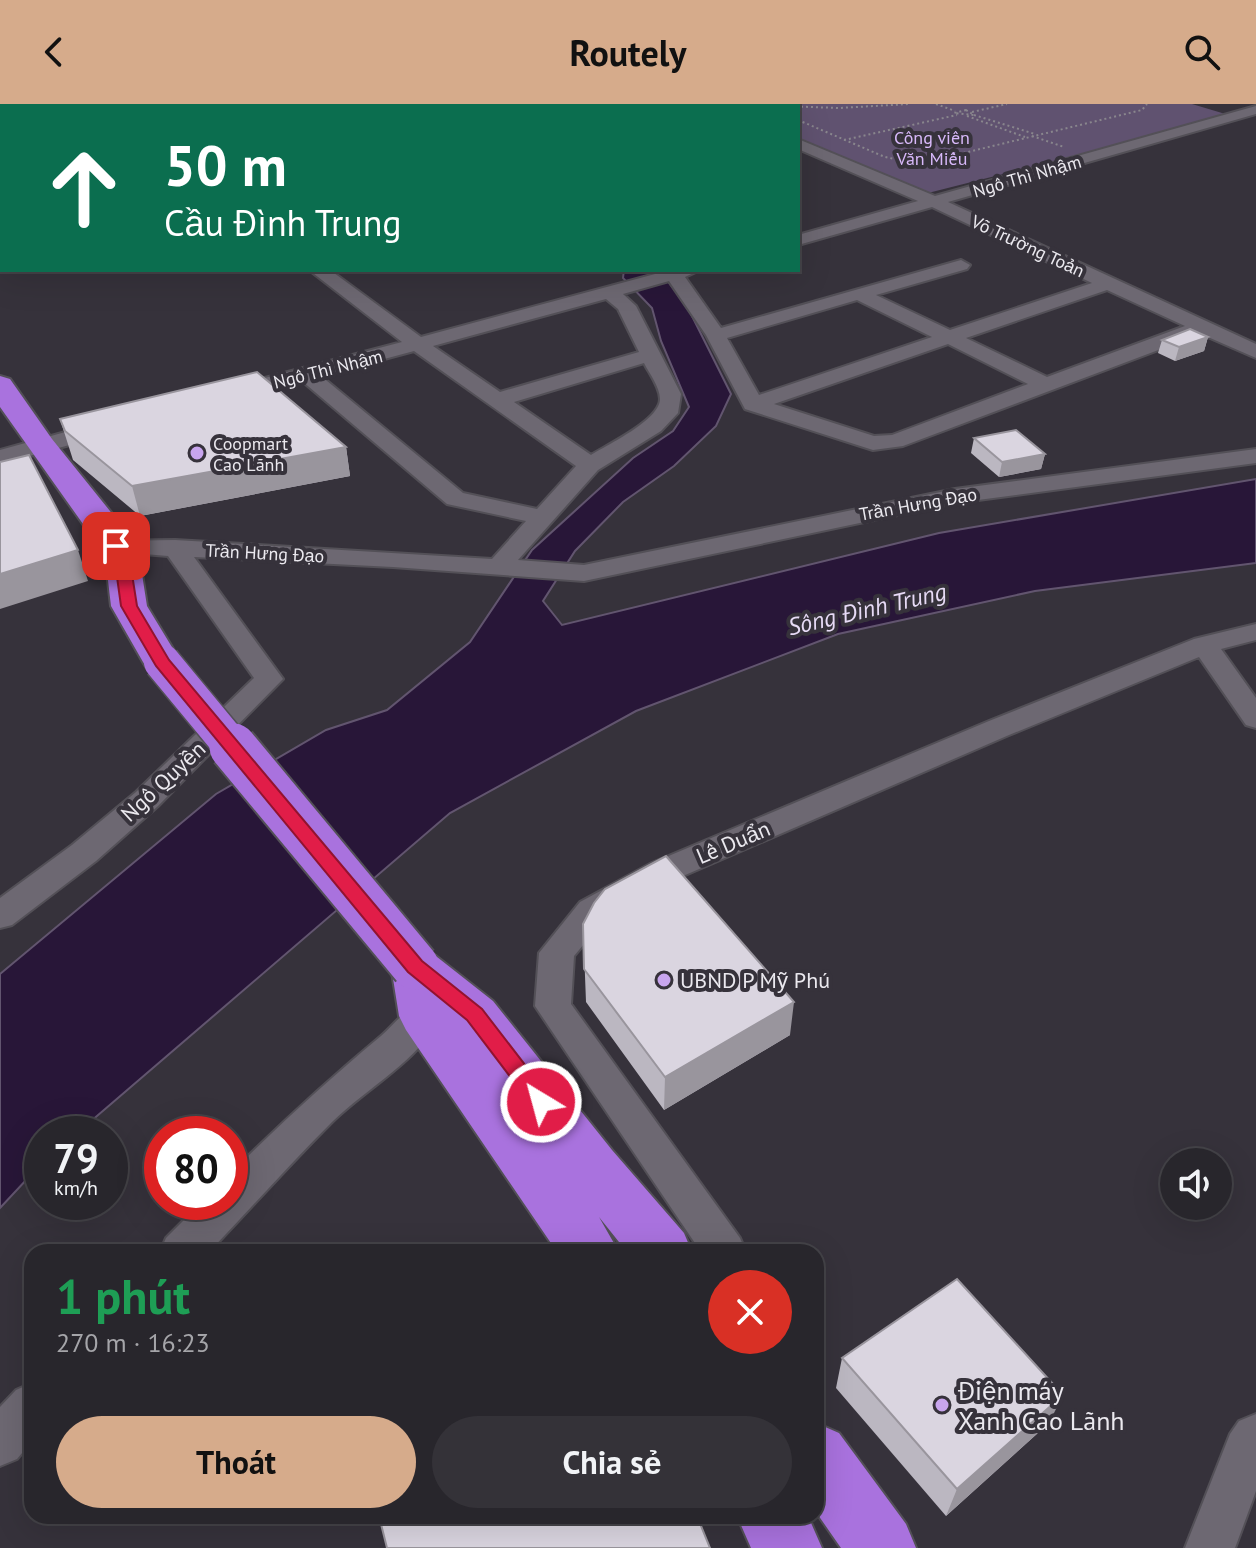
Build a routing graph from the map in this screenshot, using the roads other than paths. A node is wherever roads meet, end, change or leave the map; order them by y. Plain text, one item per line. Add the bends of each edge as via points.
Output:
1 (1214, 104) edge
2 (1252, 113) edge
3 (803, 146) edge
4 (932, 201) junction
5 (800, 239) edge
6 (961, 265) dead end
7 (321, 272) edge
8 (610, 272) edge
9 (683, 272) edge
10 (1109, 283) junction
11 (610, 293) junction
12 (859, 294) junction
13 (1201, 327) junction
14 (716, 335) junction
15 (948, 337) junction
16 (419, 345) junction
17 (1256, 352) edge
18 (650, 355) junction
19 (307, 375) junction
20 (1045, 384) junction
21 (0, 385) edge
22 (496, 400) junction
23 (201, 402) edge
24 (753, 404) junction
25 (128, 422) edge
26 (41, 446) junction
27 (1256, 456) edge
28 (0, 457) edge
29 (590, 465) junction
30 (545, 518) junction
31 (116, 546) junction
32 (175, 548) junction
33 (499, 566) junction
34 (1256, 632) edge
35 (1204, 645) junction
36 (1256, 719) edge
37 (8, 898) edge
38 (420, 991) junction
39 (248, 1183) edge
40 (212, 1220) edge
41 (189, 1244) edge
42 (585, 1244) edge
43 (656, 1244) edge
44 (719, 1244) edge
45 (24, 1415) edge
46 (1256, 1438) edge
47 (0, 1442) edge
48 (824, 1467) edge
49 (775, 1524) edge
50 (788, 1548) edge
51 (882, 1548) edge
52 (1210, 1548) edge

1 - 2 street
2 - 4 street, Ngô Thì Nhậm
3 - 4 street, Võ Trường Toản
4 - 5 street, Ngô Thì Nhậm
4 - 10 street, Võ Trường Toản
6 - 12 street
7 - 16 street
8 - 11 street
9 - 11 street, Ngô Thì Nhậm
9 - 14 street
10 - 13 street, Võ Trường Toản
10 - 15 street
11 - 16 street, Ngô Thì Nhậm
11 - 18 street via 626,306
12 - 14 street
12 - 15 street
13 - 17 street, Võ Trường Toản
13 - 20 street
14 - 24 street
15 - 20 street
15 - 24 street
16 - 19 street, Ngô Thì Nhậm
16 - 22 street
18 - 22 street
18 - 29 street via 670,394 667,413
19 - 23 street, Ngô Thì Nhậm
19 - 30 street via 455,499
20 - 24 street via 895,441 873,443
21 - 26 highway
22 - 29 street
25 - 26 street
26 - 28 street
26 - 31 highway
27 - 33 street, Trần Hưng Đạo via 955,496 584,573
29 - 30 street
30 - 33 street
31 - 32 street, Trần Hưng Đạo
31 - 38 highway, bridge via 129,606 162,662
32 - 33 street, Trần Hưng Đạo
32 - 37 street, Ngô Quyền via 269,679 84,853
34 - 35 street, Lê Duẩn
35 - 36 street
35 - 44 street, Lê Duẩn via 664,871 592,911 557,953 553,1006
38 - 39 street via 403,1039 319,1110
38 - 42 highway
38 - 43 highway via 475,1015
40 - 41 street
45 - 47 street
46 - 52 street
48 - 51 highway
49 - 50 highway

